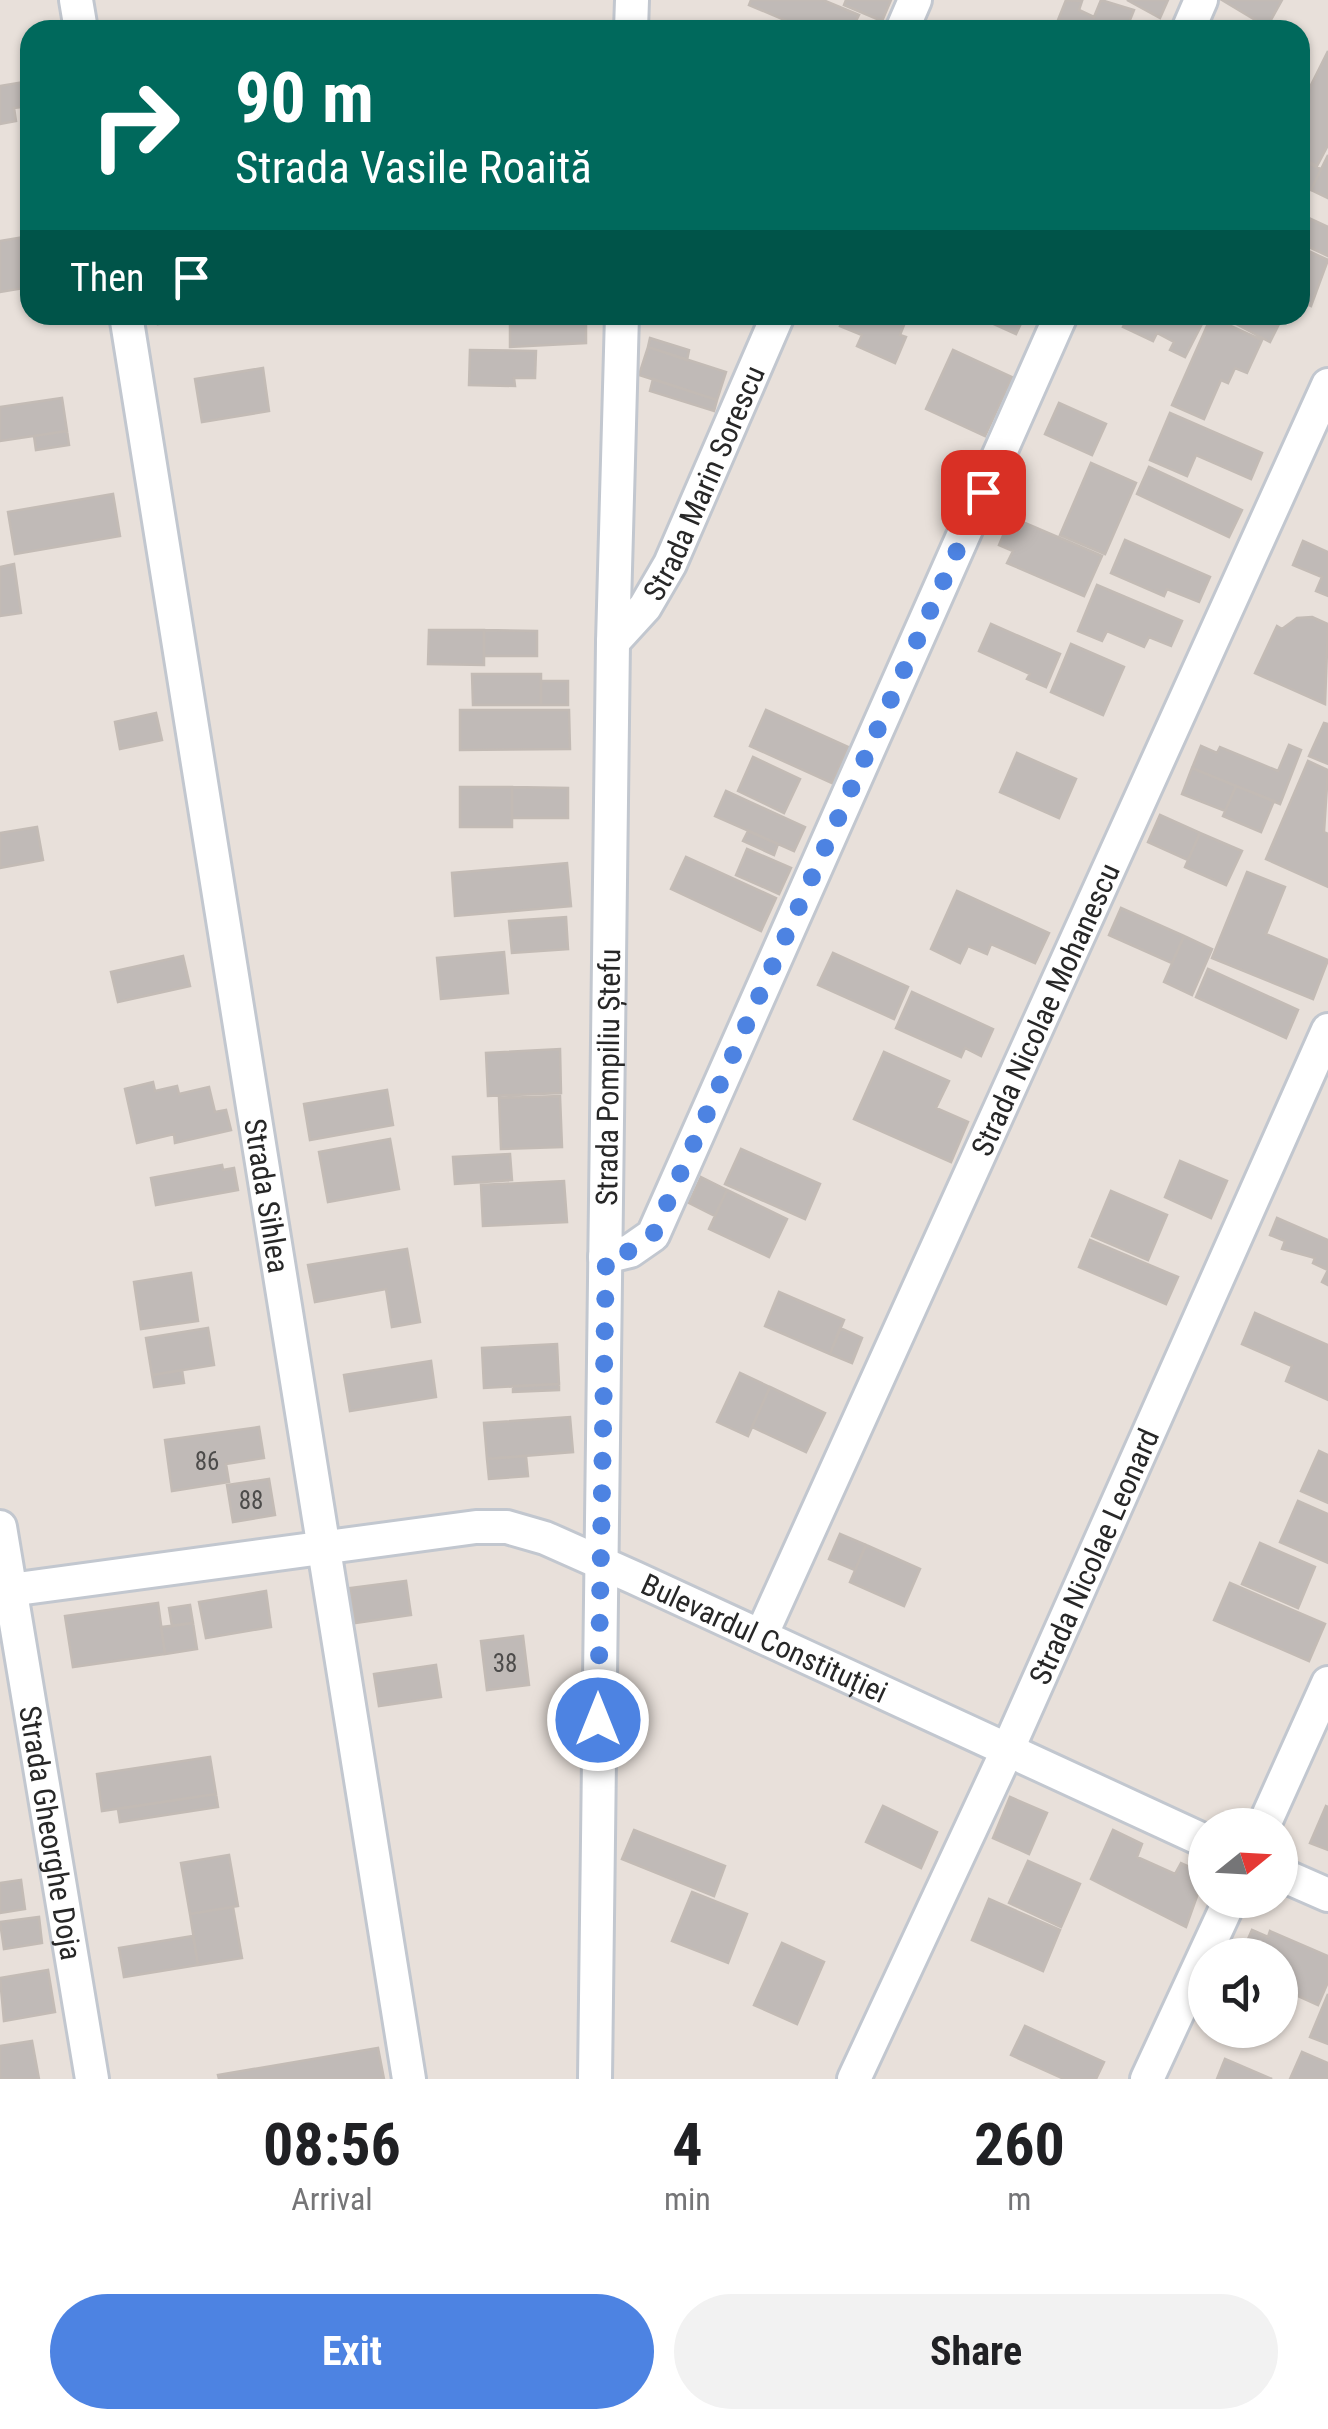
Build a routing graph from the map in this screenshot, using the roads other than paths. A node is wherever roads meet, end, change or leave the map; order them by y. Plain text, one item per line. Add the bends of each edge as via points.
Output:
1 (128, 325) edge
2 (622, 325) edge
3 (774, 325) edge
4 (1057, 325) edge
5 (1328, 386) edge
6 (612, 642) junction
7 (1328, 1030) edge
8 (606, 1257) junction
9 (0, 1527) edge
10 (321, 1546) junction
11 (599, 1563) junction
12 (10, 1590) junction
13 (761, 1636) junction
14 (1328, 1683) edge
15 (1007, 1750) junction
16 (1272, 1808) edge
17 (1188, 1832) edge
18 (1298, 1882) edge
19 (1328, 1895) edge
20 (1222, 1918) edge
21 (92, 2079) edge
22 (409, 2079) edge
23 (595, 2079) edge
24 (854, 2079) edge
25 (1148, 2079) edge

1 - 10 street, Strada Sihlea
2 - 6 street, Strada Pompiliu Ștefu
3 - 6 street, Strada Marin Sorescu via 670,564 645,608
4 - 8 street via 653,1235
5 - 13 street, Strada Nicolae Mohanescu
6 - 8 street, Strada Pompiliu Ștefu
7 - 15 street, Strada Nicolae Leonard
8 - 11 street, Strada Pompiliu Ștefu
9 - 12 street, Strada Gheorghe Doja
10 - 11 street, Bulevardul Constituției via 507,1527
10 - 12 street, Bulevardul Constituției
10 - 22 street, Strada Sihlea
11 - 13 street, Bulevardul Constituției
11 - 23 street, Strada Pompiliu Ștefu
12 - 21 street, Strada Gheorghe Doja
13 - 15 street, Bulevardul Constituției
14 - 16 street
15 - 17 street, Bulevardul Constituției
15 - 24 street, Strada Nicolae Leonard
18 - 19 street
20 - 25 street

